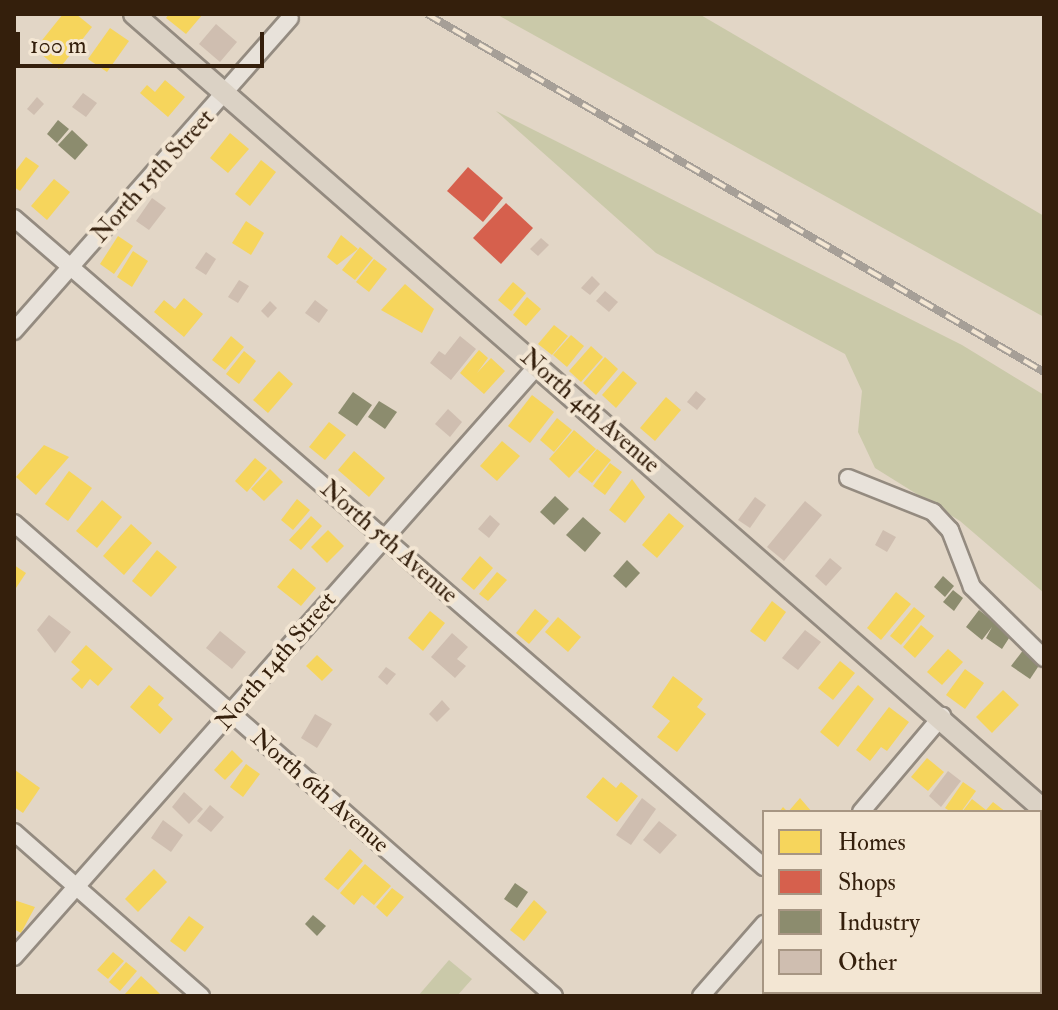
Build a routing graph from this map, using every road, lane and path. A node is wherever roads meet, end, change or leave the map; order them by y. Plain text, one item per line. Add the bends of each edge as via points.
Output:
1 (134, 14) edge
2 (290, 18) dead end
3 (226, 95) junction
4 (14, 218) edge
5 (70, 268) junction
6 (14, 331) edge
7 (538, 365) junction
8 (848, 478) dead end
9 (14, 523) edge
10 (382, 536) junction
11 (1044, 658) edge
12 (232, 715) junction
13 (942, 716) junction
14 (1042, 804) edge
15 (863, 810) edge
16 (14, 832) edge
17 (762, 865) edge
18 (76, 887) junction
19 (762, 926) edge
20 (14, 957) edge
21 (201, 996) edge
22 (554, 996) edge
23 (701, 996) edge

1 - 3 main road, North 4th Avenue
2 - 3 street, North 15th Street
3 - 5 street, North 15th Street
3 - 7 main road, North 4th Avenue
4 - 5 street, North 5th Avenue
5 - 6 street, North 15th Street
5 - 10 street, North 5th Avenue
7 - 10 street, North 14th Street
7 - 13 main road, North 4th Avenue
8 - 11 street via 933,512 950,530 972,587
9 - 12 street, North 6th Avenue
10 - 12 street, North 14th Street
10 - 17 street, North 5th Avenue
12 - 18 street, North 14th Street
12 - 22 street, North 6th Avenue
13 - 14 main road, North 4th Avenue
13 - 15 street
16 - 18 street
18 - 20 street, North 14th Street
18 - 21 street
19 - 23 street

